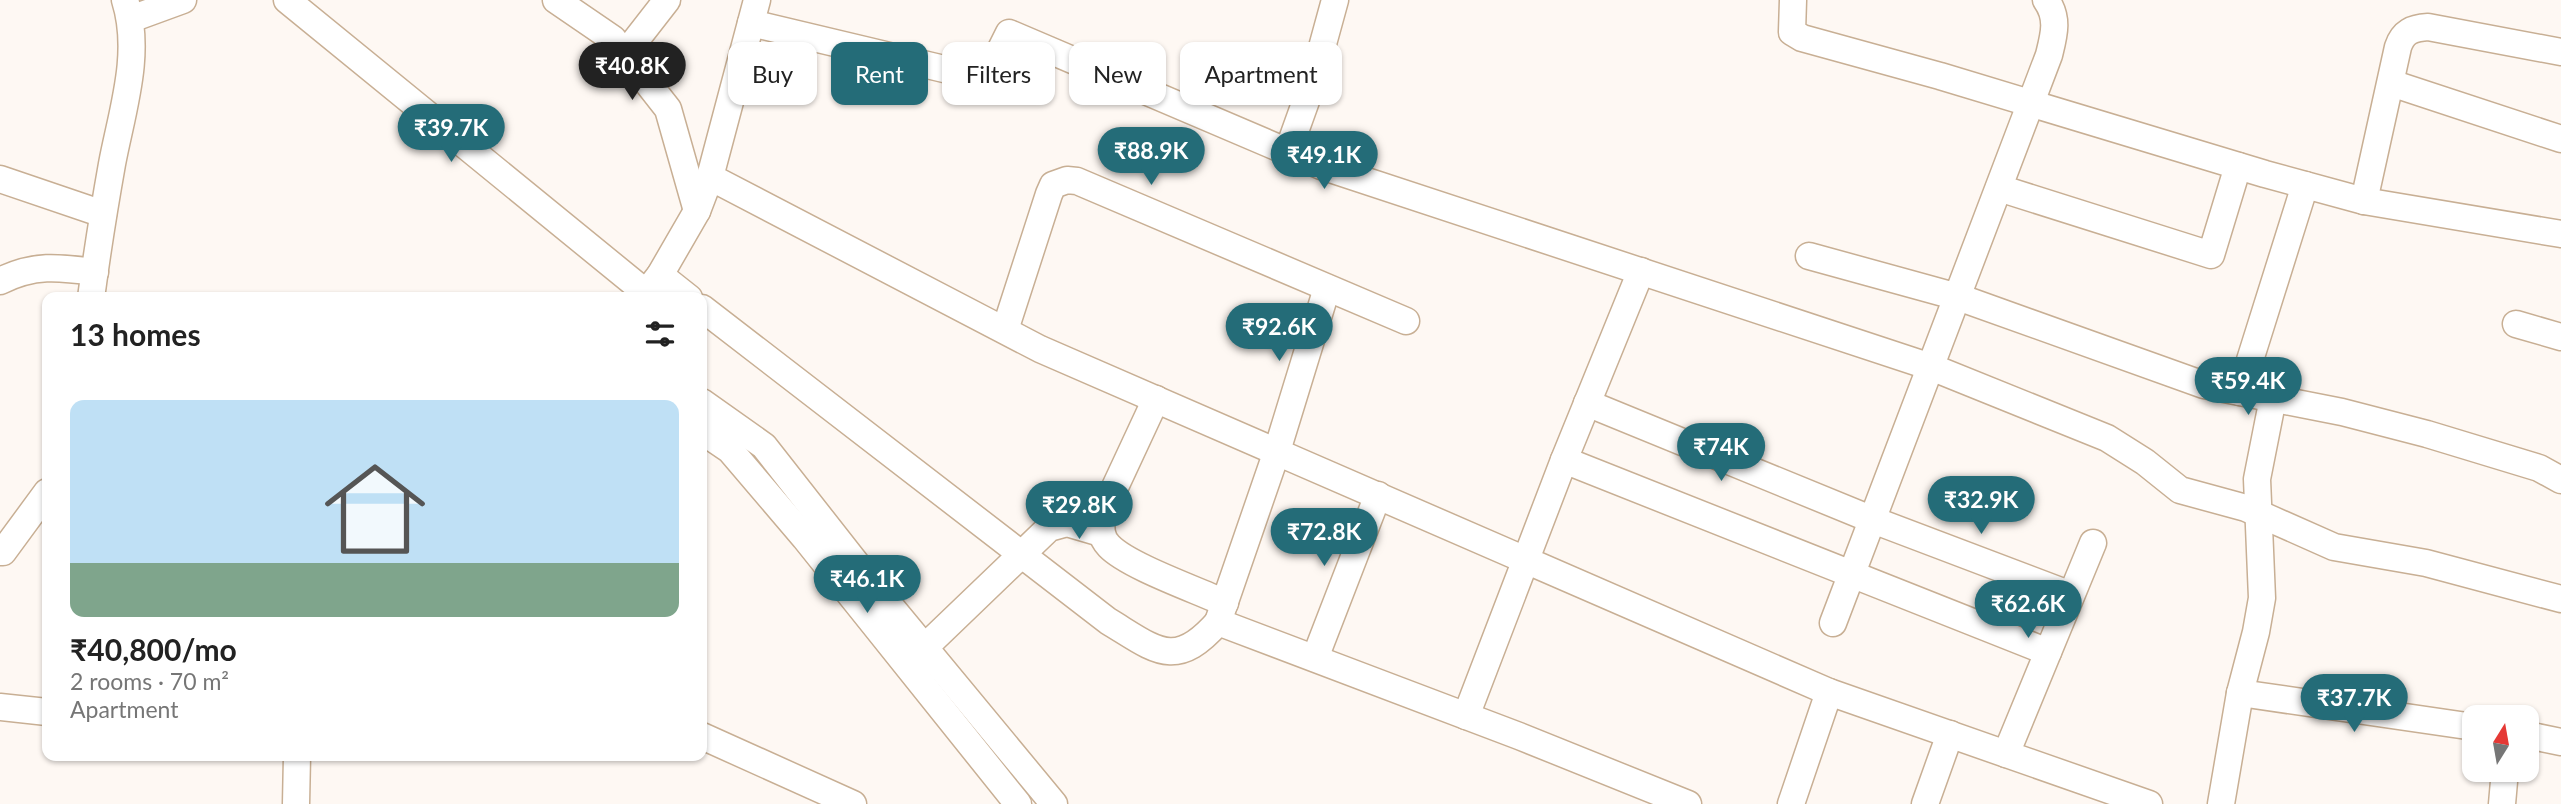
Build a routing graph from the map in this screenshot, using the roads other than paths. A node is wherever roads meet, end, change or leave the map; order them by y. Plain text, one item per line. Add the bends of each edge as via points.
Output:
1 (183, 0) edge
2 (287, 0) edge
3 (556, 0) edge
4 (667, 0) edge
5 (1335, 0) edge
6 (1793, 0) edge
7 (2046, 0) edge
8 (128, 10) edge
9 (754, 11) edge
10 (2561, 52) edge
11 (625, 54) junction
12 (2391, 83) junction
13 (2030, 103) junction
14 (2561, 139) edge
15 (1288, 151) junction
16 (2238, 166) junction
17 (710, 177) junction
18 (0, 179) edge
19 (2305, 185) junction
20 (1999, 188) junction
21 (2364, 201) junction
22 (697, 211) junction
23 (103, 214) junction
24 (2561, 234) edge
25 (1809, 256) dead end
26 (1641, 271) junction
27 (0, 281) edge
28 (93, 285) edge
29 (649, 288) edge
30 (1327, 288) junction
31 (1958, 298) junction
32 (707, 312) edge
33 (1406, 321) dead end
34 (2516, 324) dead end
35 (1005, 330) junction
36 (2561, 337) edge
37 (1931, 367) junction
38 (2240, 392) junction
39 (2273, 398) junction
40 (1156, 399) junction
41 (1587, 403) junction
42 (707, 406) edge
43 (707, 434) edge
44 (1276, 451) junction
45 (1564, 460) junction
46 (2561, 480) edge
47 (1378, 495) junction
48 (42, 499) edge
49 (2259, 513) junction
50 (1873, 520) junction
51 (1101, 533) junction
52 (2093, 543) dead end
53 (1, 554) edge
54 (1020, 554) junction
55 (1527, 560) junction
56 (1853, 574) junction
57 (2071, 595) junction
58 (2561, 599) edge
59 (1222, 612) junction
60 (1833, 623) dead end
61 (925, 648) junction
62 (2048, 652) junction
63 (1315, 658) junction
64 (1829, 692) junction
65 (2240, 693) junction
66 (0, 707) edge
67 (42, 711) edge
68 (1466, 716) junction
69 (2462, 725) edge
70 (1950, 734) junction
71 (2539, 737) edge
72 (707, 738) edge
73 (2561, 742) edge
74 (2006, 754) junction
75 (297, 761) edge
76 (2504, 782) edge
77 (296, 804) edge
78 (853, 804) edge
79 (1018, 804) edge
80 (1054, 804) edge
81 (1688, 804) edge
82 (1791, 804) edge
83 (1925, 804) edge
84 (2149, 804) edge
85 (2221, 804) edge
86 (2502, 804) edge

1 - 8 street
2 - 29 street
3 - 11 street via 614,39
4 - 11 street
5 - 15 street
6 - 13 street via 1795,35
7 - 13 street via 2055,18 2054,33
8 - 23 street via 133,50
9 - 15 street via 986,79 1009,33
9 - 17 street
10 - 12 street via 2415,28 2402,38
11 - 22 street via 668,110
12 - 14 street
12 - 21 street
13 - 16 street
13 - 20 street
15 - 26 street via 1321,166
16 - 19 street
16 - 20 street via 2211,255
17 - 22 street
17 - 35 street
18 - 23 street
19 - 21 street
19 - 38 street
20 - 31 street
21 - 24 street
22 - 29 street
23 - 28 street
25 - 31 street
26 - 37 street
26 - 41 street
27 - 28 street via 40,267
30 - 33 street
30 - 35 street via 1067,180 1053,185 1049,194
30 - 44 street
31 - 37 street
31 - 38 street via 2204,385
32 - 54 street
34 - 36 street
35 - 40 street
37 - 49 street via 2106,438 2180,490
37 - 50 street
38 - 39 street
39 - 46 street via 2427,434 2539,468
39 - 49 street via 2257,478
40 - 44 street
40 - 51 street via 1102,515
41 - 45 street
41 - 50 street
42 - 61 street via 764,446
43 - 79 street via 730,450 797,528
44 - 47 street
44 - 59 street
45 - 55 street
45 - 56 street
47 - 55 street
47 - 63 street
48 - 53 street
49 - 58 street via 2334,547 2426,563
49 - 65 street via 2262,598
50 - 56 street
50 - 57 street
51 - 54 street via 1059,524
51 - 59 street via 1124,558
52 - 57 street
54 - 59 street via 1108,621 1165,651 1182,651 1202,640
54 - 61 street
55 - 64 street
55 - 68 street
56 - 60 street
56 - 62 street
57 - 62 street
59 - 63 street
61 - 80 street
62 - 74 street
63 - 68 street
64 - 70 street
64 - 82 street
65 - 69 street
65 - 85 street
66 - 67 street
68 - 81 street
70 - 74 street
70 - 83 street
71 - 73 street
72 - 78 street
74 - 84 street
75 - 77 street
76 - 86 street

